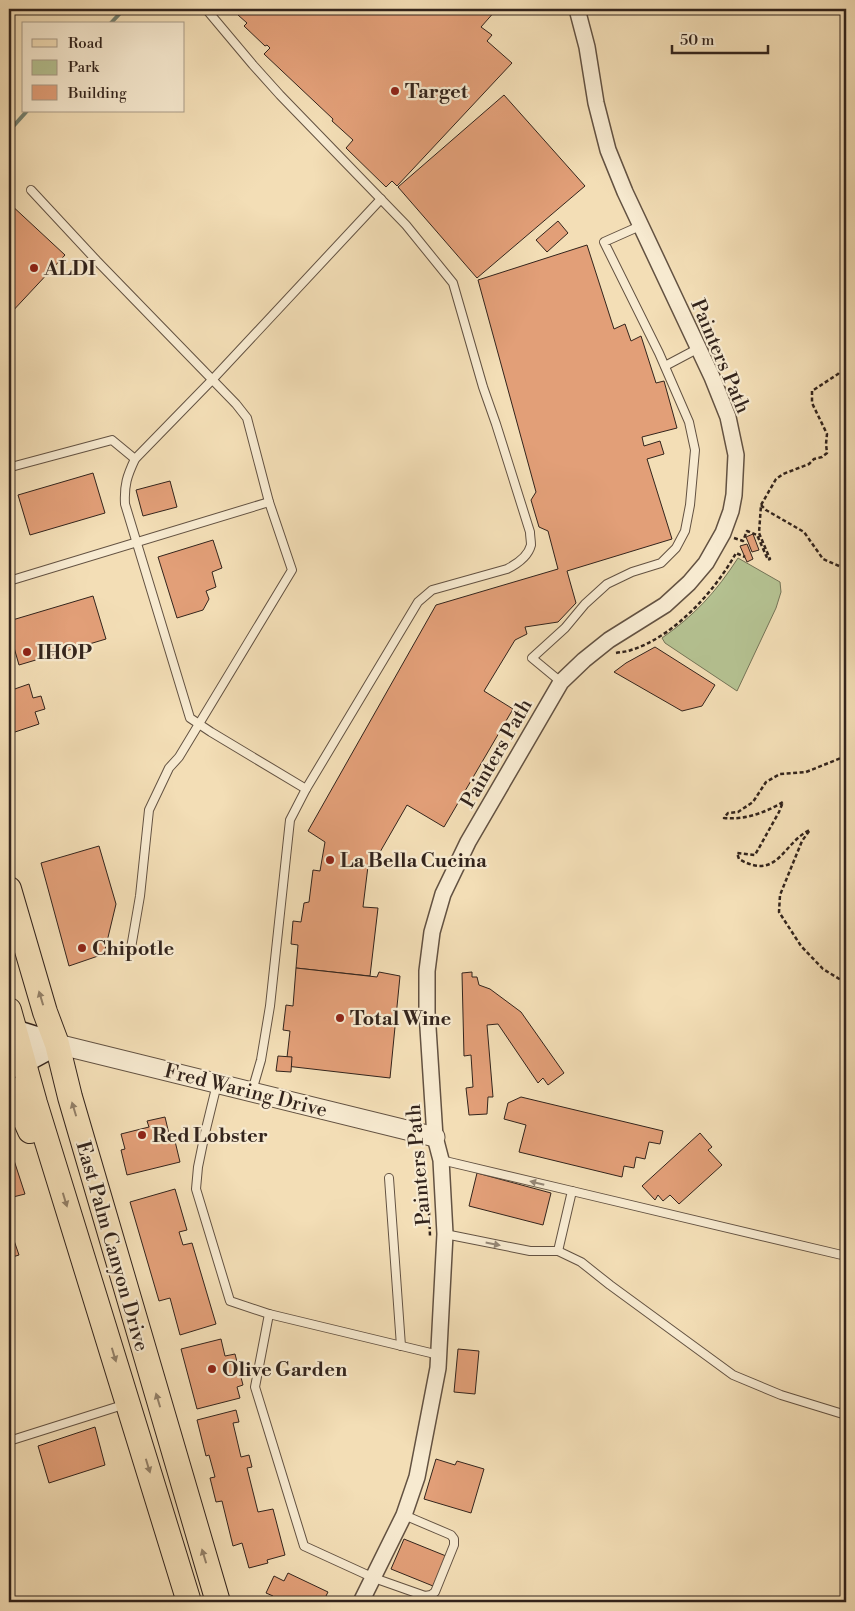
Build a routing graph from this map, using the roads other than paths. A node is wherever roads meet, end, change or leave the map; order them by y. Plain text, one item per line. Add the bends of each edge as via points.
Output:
1 (206, 9) edge
2 (576, 9) edge
3 (31, 190) dead end
4 (381, 199) junction
5 (640, 226) junction
6 (699, 348) junction
7 (664, 366) junction
8 (212, 380) junction
9 (135, 459) junction
10 (9, 469) edge
11 (269, 502) junction
12 (137, 542) junction
13 (9, 581) edge
14 (560, 682) junction
15 (199, 724) junction
16 (306, 789) junction
17 (9, 889) edge
18 (131, 948) dead end
19 (11, 1023) edge
20 (57, 1044) junction
21 (16, 1060) edge
22 (217, 1082) junction
23 (9, 1088) edge
24 (252, 1091) junction
25 (434, 1136) junction
26 (441, 1160) junction
27 (56, 1169) junction
28 (389, 1178) dead end
29 (572, 1191) junction
30 (445, 1234) junction
31 (558, 1251) junction
32 (846, 1256) edge
33 (270, 1314) junction
34 (401, 1346) junction
35 (439, 1355) junction
36 (128, 1403) junction
37 (846, 1416) edge
38 (9, 1441) edge
39 (404, 1515) junction
40 (374, 1578) junction
41 (189, 1602) edge
42 (218, 1602) edge
43 (361, 1602) edge

1 - 4 lane via 280,95
2 - 5 street, Painters Path via 608,150
3 - 8 lane
4 - 8 lane
4 - 16 lane via 453,283 530,532 531,545 518,563 507,569 432,590 418,602
5 - 6 street, Painters Path
5 - 7 lane via 604,242
6 - 7 lane
6 - 14 street, Painters Path via 728,417 736,455 734,496 723,533 690,584 665,605 609,640
7 - 14 lane via 689,422 695,450 685,531 676,548 662,563 607,584 532,658
8 - 9 lane
8 - 11 lane via 247,418
9 - 10 lane via 112,440
9 - 12 lane via 124,491
11 - 12 lane
11 - 15 lane via 292,570
12 - 13 lane
12 - 15 lane via 190,718
14 - 25 street, Painters Path via 468,842 443,894 432,932 427,970 427,1012
15 - 16 lane
15 - 18 lane via 169,768 149,810
16 - 24 lane via 290,820 270,1006
20 -> 17 main road, East Palm Canyon Drive
19 - 20 main road, Fred Waring Drive
19 - 21 main road, East Palm Canyon Drive
20 - 21 main road
20 - 22 street, Fred Waring Drive
42 -> 20 main road, East Palm Canyon Drive
21 - 27 main road, East Palm Canyon Drive
22 - 24 street, Fred Waring Drive
22 - 33 lane via 196,1189 230,1301
23 - 27 main road via 30,1131
24 - 25 street, Fred Waring Drive
25 - 26 street, Painters Path
29 -> 26 lane
26 - 30 street, Painters Path
27 -> 36 main road, East Palm Canyon Drive
28 - 34 lane
29 - 31 lane
29 - 32 lane
30 -> 31 lane via 530,1251
30 - 35 street, Painters Path
31 - 37 lane via 580,1262 733,1375 781,1396
33 - 34 lane
33 - 40 lane via 255,1387 304,1546
34 - 35 lane
35 - 39 street, Painters Path via 417,1477
36 - 38 lane
36 -> 41 main road, East Palm Canyon Drive
39 - 40 street, Painters Path
39 - 40 lane via 454,1539 435,1592 425,1596
40 - 43 street, Painters Path

